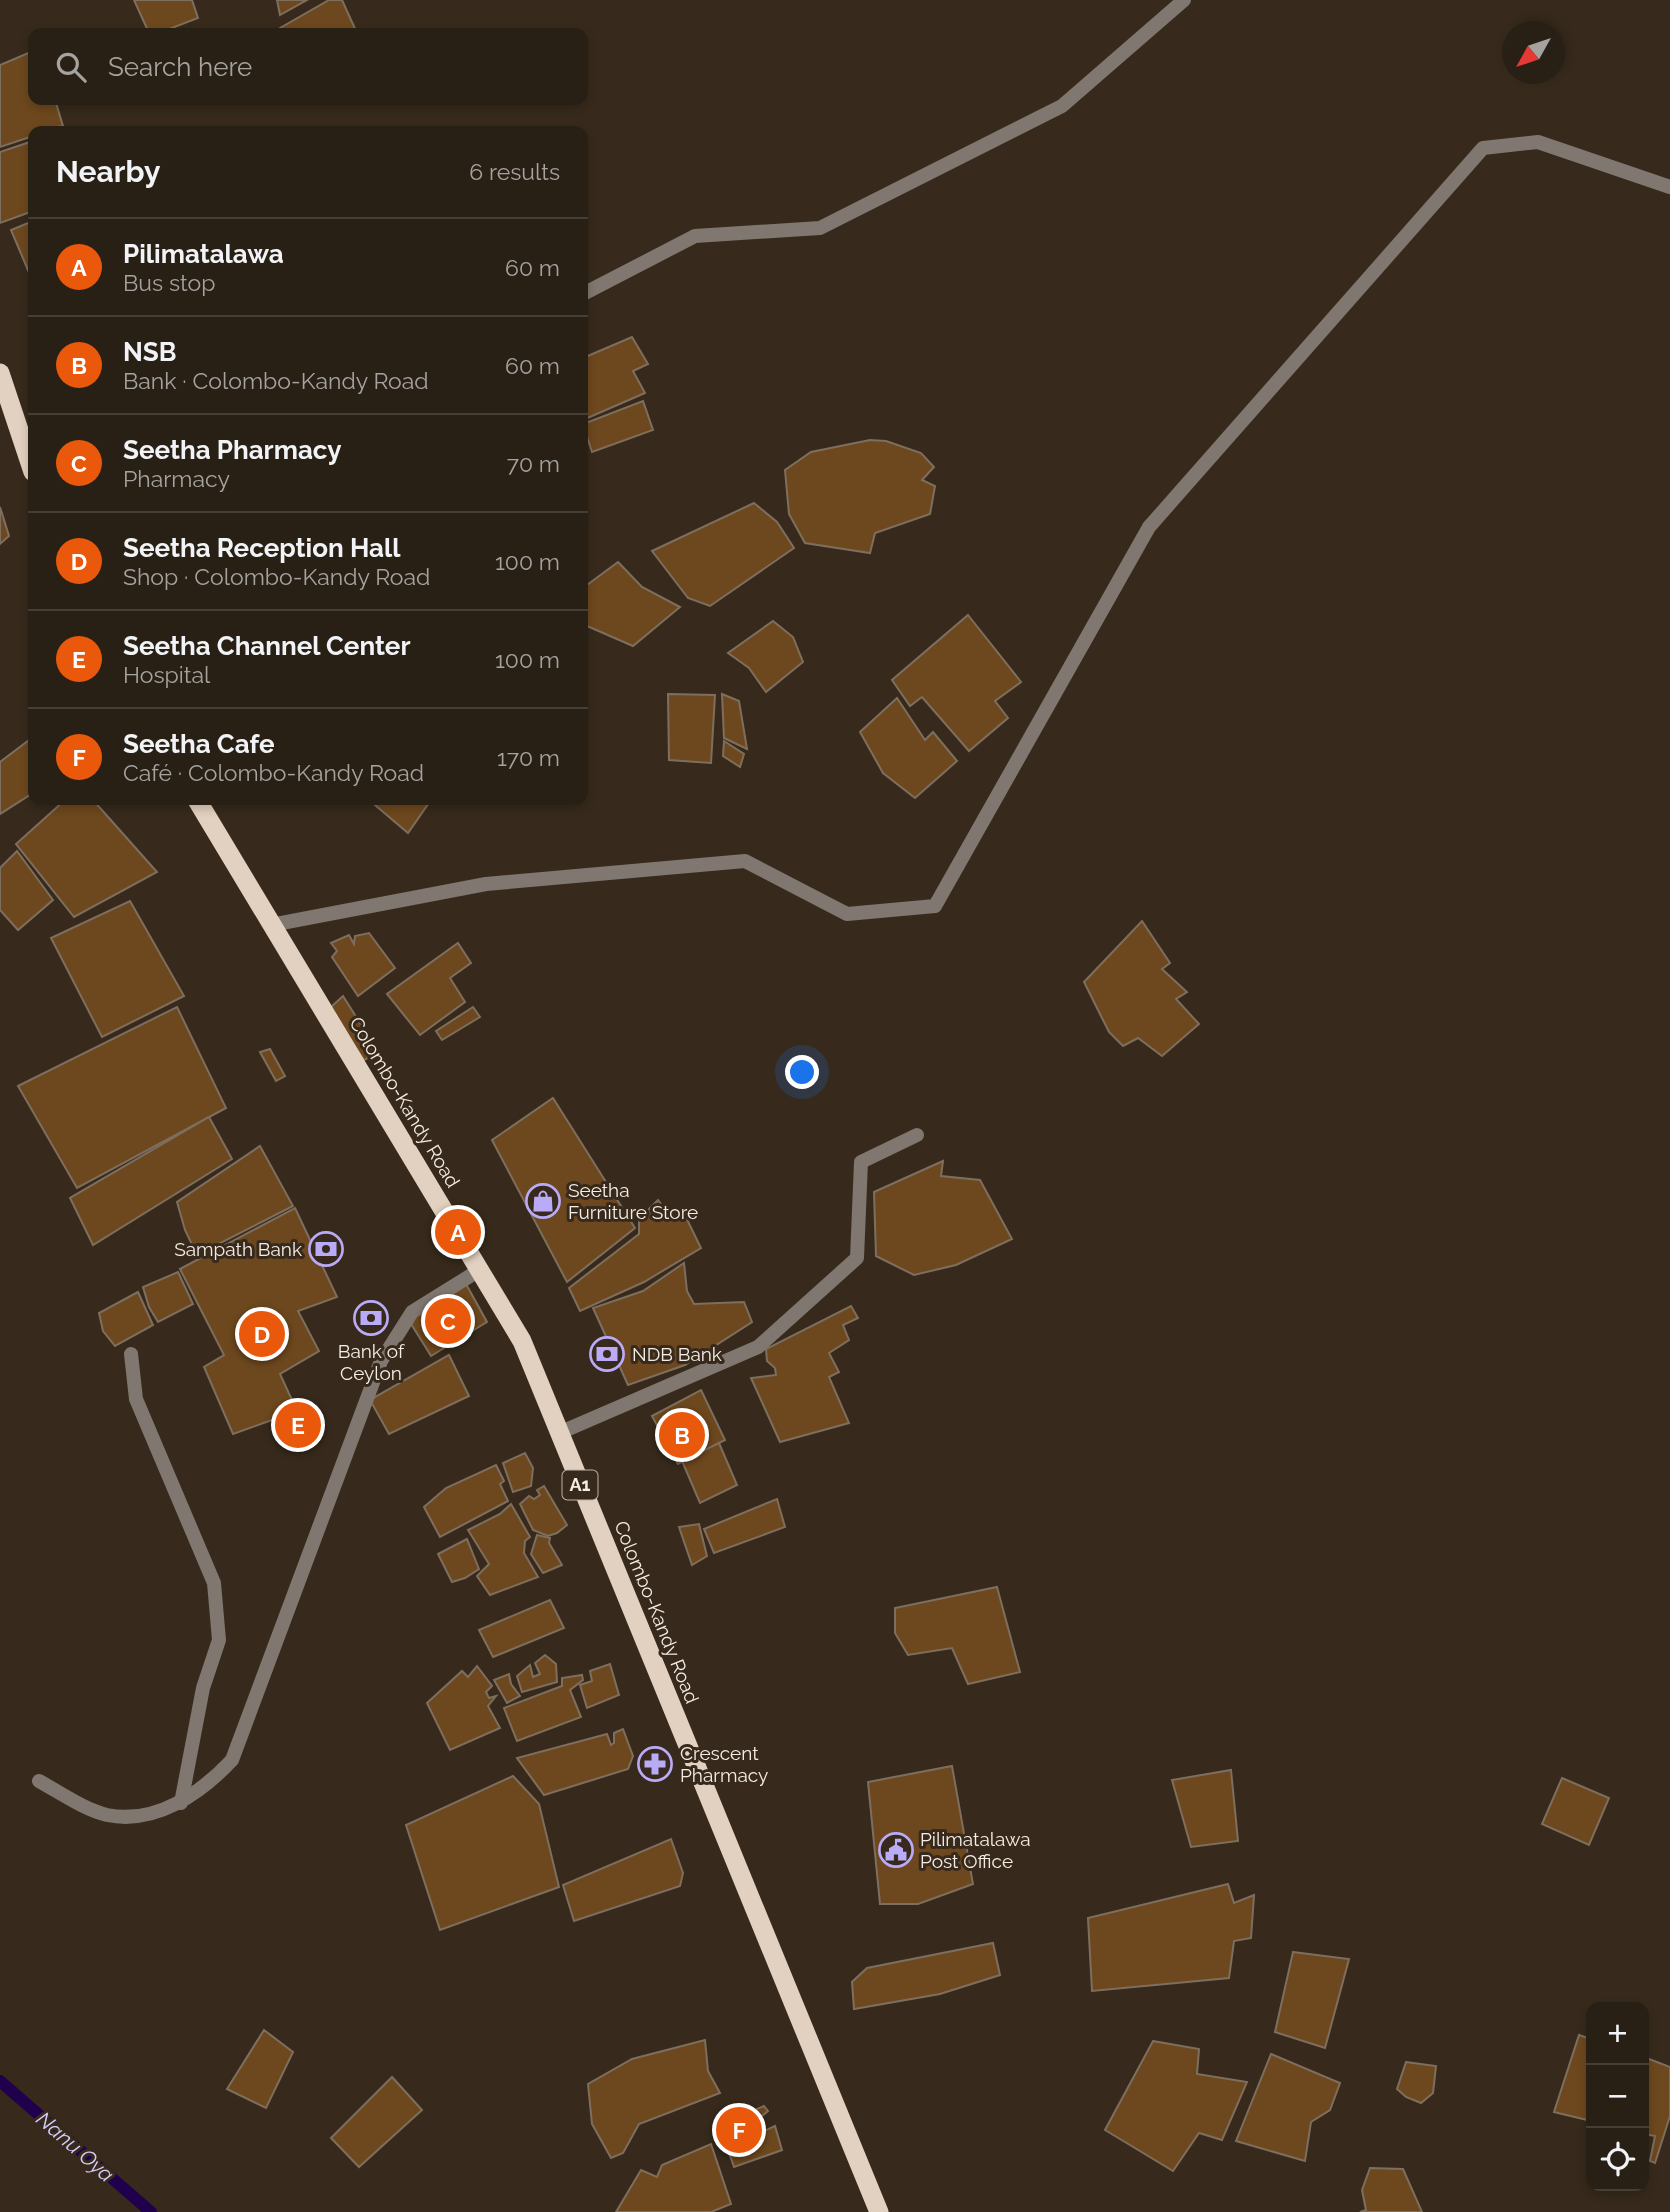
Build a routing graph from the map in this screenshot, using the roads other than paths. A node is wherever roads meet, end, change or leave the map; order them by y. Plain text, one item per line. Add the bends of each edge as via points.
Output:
1 (1184, 0) edge
2 (1670, 187) edge
3 (588, 291) edge
4 (0, 373) edge
5 (28, 457) edge
6 (200, 805) edge
7 (271, 925) junction
8 (917, 1135) dead end
9 (481, 1269) junction
10 (131, 1354) dead end
11 (559, 1433) junction
12 (39, 1781) dead end
13 (181, 1803) junction
14 (879, 2212) edge

1 - 3 street via 1062,106 820,228 695,236
2 - 7 street via 1538,142 1483,148 1149,527 935,906 847,914 746,861 486,884
4 - 5 highway
6 - 7 highway, Colombo-Kandy Road / A1
7 - 9 highway, Colombo-Kandy Road / A1
8 - 11 street via 861,1162 857,1258 758,1347
9 - 11 highway, Colombo-Kandy Road / A1 via 522,1341
9 - 13 street via 412,1312 380,1361 232,1760 211,1783
10 - 13 street via 136,1399 214,1583 219,1640 203,1688
11 - 14 highway, Colombo-Kandy Road / A1
12 - 13 street via 108,1815 141,1815

